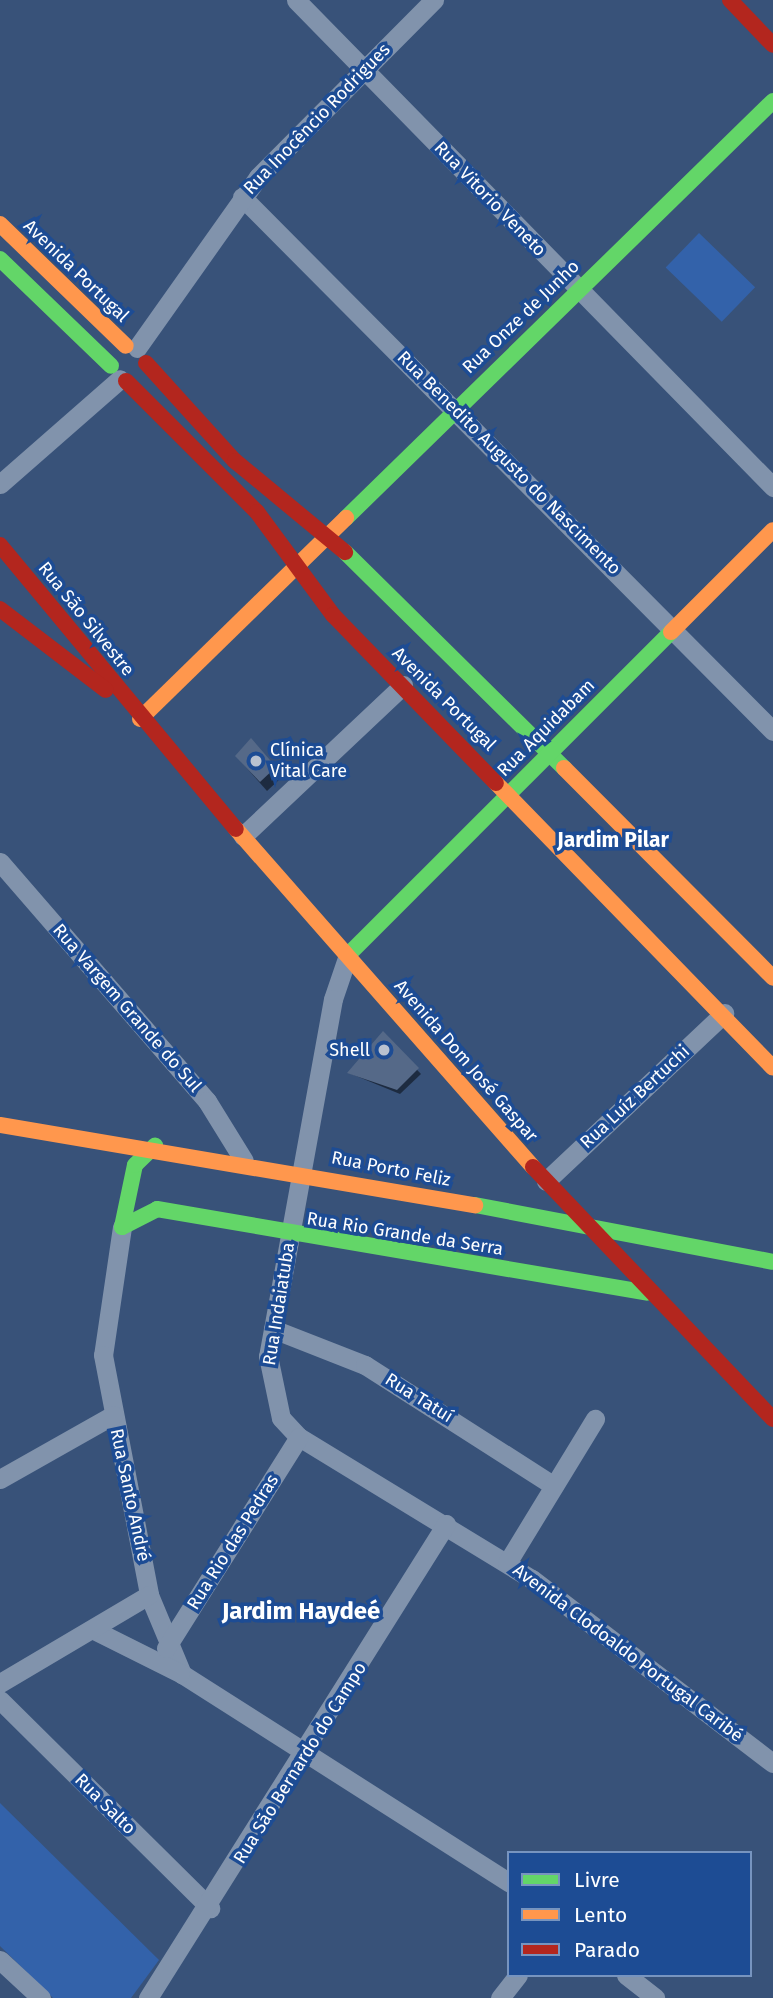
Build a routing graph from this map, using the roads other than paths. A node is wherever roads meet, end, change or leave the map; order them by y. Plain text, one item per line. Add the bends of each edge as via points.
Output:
1 (296, 0) edge
2 (434, 0) edge
3 (730, 0) edge
4 (756, 0) edge
5 (773, 17) edge
6 (773, 45) edge
7 (362, 68) junction
8 (773, 101) edge
9 (242, 197) junction
10 (0, 224) edge
11 (0, 259) edge
12 (577, 289) junction
13 (136, 352) junction
14 (118, 374) junction
15 (457, 407) junction
16 (0, 484) edge
17 (773, 487) edge
18 (773, 530) edge
19 (325, 542) junction
20 (4, 549) edge
21 (301, 566) junction
22 (0, 570) edge
23 (0, 608) edge
24 (673, 630) junction
25 (403, 685) junction
26 (140, 719) junction
27 (773, 731) edge
28 (552, 751) junction
29 (510, 792) junction
30 (243, 836) junction
31 (0, 862) edge
32 (712, 912) junction
33 (761, 939) dead end
34 (348, 955) junction
35 (773, 978) edge
36 (724, 1013) junction
37 (773, 1068) edge
38 (0, 1125) edge
39 (108, 1139) junction
40 (155, 1146) junction
41 (244, 1161) junction
42 (134, 1171) junction
43 (302, 1171) junction
44 (546, 1181) junction
45 (157, 1209) junction
46 (122, 1227) junction
47 (586, 1227) junction
48 (290, 1234) junction
49 (773, 1262) edge
50 (647, 1293) junction
51 (273, 1329) junction
52 (113, 1415) junction
53 (595, 1419) dead end
54 (773, 1419) edge
55 (299, 1437) junction
56 (0, 1479) edge
57 (554, 1486) junction
58 (446, 1524) junction
59 (507, 1563) junction
60 (149, 1595) junction
61 (96, 1631) junction
62 (166, 1648) junction
63 (181, 1674) junction
64 (0, 1684) edge
65 (0, 1700) edge
66 (309, 1750) junction
67 (773, 1763) edge
68 (507, 1881) edge
69 (210, 1908) junction
70 (0, 1960) edge
71 (516, 1977) edge
72 (629, 1977) edge
73 (41, 1998) edge
74 (148, 1998) edge
75 (500, 1998) edge
76 (655, 1998) edge

1 - 7 street, Rua Vitorio Veneto
2 - 7 street, Rua Inocêncio Rodrigues
3 - 6 street
4 - 5 street
7 - 9 street, Rua Inocêncio Rodrigues
7 - 12 street, Rua Vitorio Veneto
8 - 12 street, Rua Onze de Junho
9 - 13 street, Rua Inocêncio Rodrigues
9 - 15 street, Rua Benedito Augusto do Nascimento
10 - 13 street, Avenida Portugal
11 - 14 street, Avenida Portugal
12 - 15 street, Rua Onze de Junho
12 - 17 street, Rua Vitorio Veneto
13 - 14 street
13 - 14 street via 142,374
13 - 19 street, Avenida Portugal via 243,470
14 - 16 street
14 - 21 street, Avenida Portugal via 257,512
15 - 19 street, Rua Onze de Junho
15 - 24 street, Rua Benedito Augusto do Nascimento
18 - 24 street, Rua Aquidabam
19 - 21 street, Rua Onze de Junho
19 - 28 street, Avenida Portugal via 371,574
20 - 22 street
20 - 26 street, Rua São Silvestre
21 - 25 street, Avenida Portugal via 322,602
21 - 26 street, Rua Onze de Junho
23 - 26 street
24 - 27 street, Rua Benedito Augusto do Nascimento
24 - 28 street, Rua Aquidabam
25 - 29 street, Avenida Portugal
25 - 30 street
26 - 30 street, Avenida Dom José Gaspar
28 - 29 street, Rua Aquidabam
28 - 32 street, Avenida Portugal
29 - 34 street, Rua Aquidabam
29 - 36 street, Avenida Portugal
30 - 34 street, Avenida Dom José Gaspar
31 - 41 street, Rua Vargem Grande do Sul via 207,1101
32 - 33 street
32 - 35 street, Avenida Portugal
34 - 43 street, Rua Indaiatuba via 337,981
34 - 44 street, Avenida Dom José Gaspar
36 - 37 street, Avenida Portugal
36 - 44 street, Rua Luíz Bertuchi
38 - 39 street, Rua Porto Feliz
39 - 40 street, Rua Porto Feliz
39 - 42 street
40 - 41 street, Rua Porto Feliz
40 - 42 street
41 - 43 street, Rua Porto Feliz
42 - 45 street
42 - 46 street, Rua Santo André
43 - 47 street, Rua Porto Feliz
43 - 48 street, Rua Indaiatuba
44 - 47 street, Avenida Dom José Gaspar
45 - 46 street
45 - 48 street, Rua Rio Grande da Serra
46 - 52 street, Rua Santo André via 103,1336
47 - 49 street, Rua Porto Feliz
47 - 50 street, Avenida Dom José Gaspar
48 - 50 street, Rua Rio Grande da Serra
48 - 51 street, Rua Indaiatuba
50 - 54 street, Avenida Dom José Gaspar
51 - 55 street, Rua Indaiatuba via 268,1356 274,1400
51 - 57 street, Rua Tatuí via 365,1366
52 - 56 street
52 - 60 street, Rua Santo André
53 - 57 street
55 - 58 street, Rua Indaiatuba
55 - 62 street, Rua Rio das Pedras
57 - 59 street
58 - 59 street, Avenida Clodoaldo Portugal Caribé
58 - 66 street, Rua São Bernardo do Campo
59 - 67 street, Avenida Clodoaldo Portugal Caribé
60 - 61 street
60 - 62 street, Rua Santo André
61 - 63 street
61 - 64 street
62 - 63 street, Rua Santo André
63 - 66 street, Rua Santo André
65 - 69 street, Rua Salto
66 - 68 street, Rua Santo André
66 - 69 street, Rua São Bernardo do Campo
69 - 74 street, Rua São Bernardo do Campo
70 - 73 street
71 - 75 street
72 - 76 street

